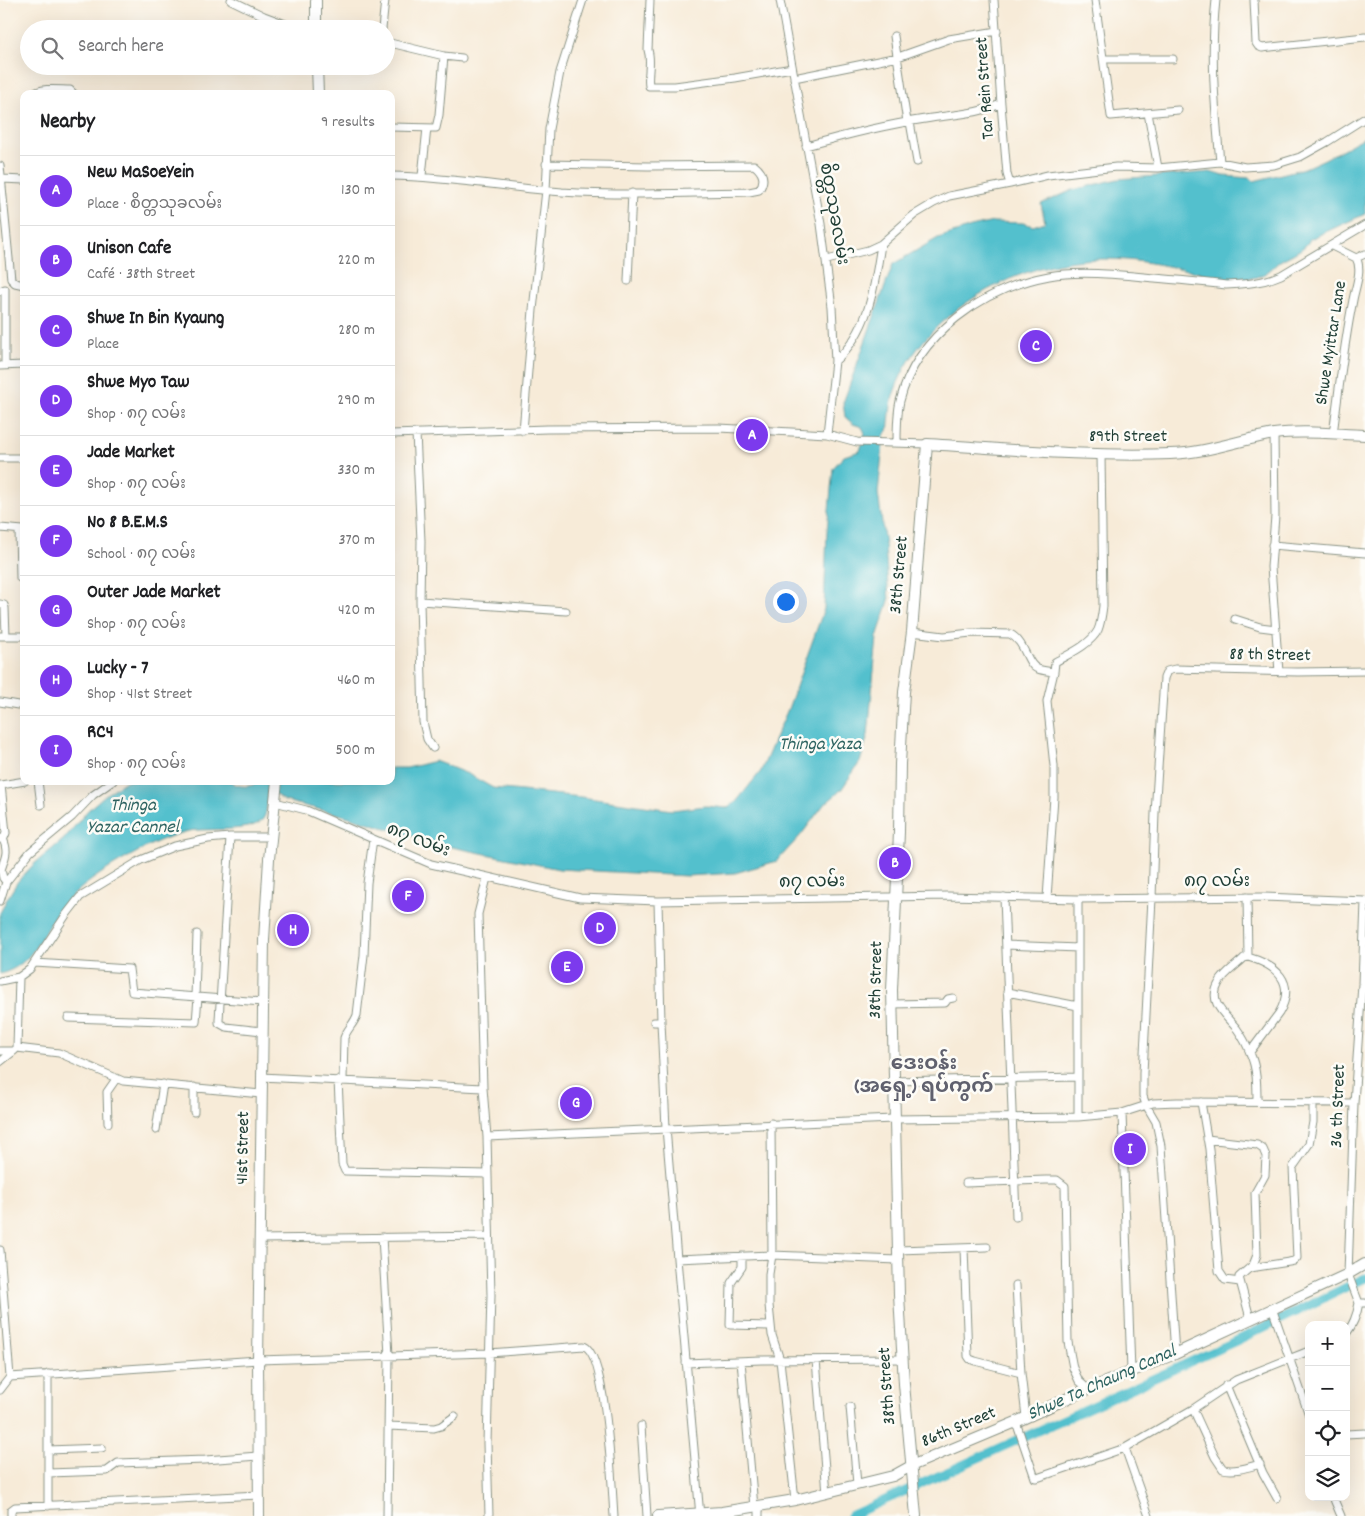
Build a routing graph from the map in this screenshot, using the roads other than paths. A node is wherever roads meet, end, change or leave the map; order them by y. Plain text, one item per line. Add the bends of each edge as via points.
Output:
1 (231, 0) edge
2 (316, 0) edge
3 (385, 0) edge
4 (583, 0) edge
5 (650, 0) edge
6 (780, 0) edge
7 (994, 0) edge
8 (1095, 0) edge
9 (1216, 0) edge
10 (1254, 0) edge
11 (275, 20) edge
12 (316, 20) edge
13 (383, 20) edge
14 (996, 31) junction
15 (894, 36) dead end
16 (1365, 37) edge
17 (395, 44) edge
18 (444, 56) junction
19 (898, 57) junction
20 (462, 58) dead end
21 (1102, 59) junction
22 (1174, 59) dead end
23 (792, 68) junction
24 (317, 75) edge
25 (794, 78) junction
26 (318, 90) edge
27 (1000, 104) junction
28 (1178, 110) dead end
29 (1148, 113) junction
30 (1365, 118) edge
31 (908, 122) junction
32 (395, 127) edge
33 (426, 128) junction
34 (806, 146) junction
35 (917, 162) dead end
36 (1220, 162) junction
37 (546, 164) junction
38 (0, 166) edge
39 (1158, 168) junction
40 (395, 176) edge
41 (422, 176) junction
42 (2, 179) junction
43 (20, 180) edge
44 (1010, 184) junction
45 (546, 190) junction
46 (632, 194) junction
47 (3, 225) edge
48 (1365, 225) edge
49 (881, 244) junction
50 (1332, 246) junction
51 (1365, 254) edge
52 (1356, 258) junction
53 (826, 260) junction
54 (628, 281) dead end
55 (15, 284) junction
56 (20, 285) edge
57 (2, 290) edge
58 (835, 360) junction
59 (20, 365) edge
60 (3, 366) edge
61 (524, 431) junction
62 (416, 433) junction
63 (395, 434) edge
64 (827, 434) junction
65 (1274, 434) junction
66 (1333, 434) junction
67 (1365, 435) edge
68 (897, 442) junction
69 (927, 444) junction
70 (1101, 454) junction
71 (0, 458) edge
72 (20, 458) edge
73 (0, 528) edge
74 (20, 530) edge
75 (1272, 545) junction
76 (1365, 553) edge
77 (420, 601) junction
78 (0, 604) edge
79 (566, 610) dead end
80 (1235, 619) dead end
81 (1276, 629) junction
82 (912, 632) junction
83 (3, 636) edge
84 (20, 636) edge
85 (1365, 671) edge
86 (1054, 672) junction
87 (1278, 672) junction
88 (0, 702) edge
89 (20, 705) edge
90 (433, 748) dead end
91 (20, 782) edge
92 (38, 785) edge
93 (107, 785) edge
94 (277, 785) edge
95 (1, 795) edge
96 (275, 801) junction
97 (41, 805) dead end
98 (230, 836) junction
99 (271, 837) junction
100 (1, 839) edge
101 (373, 839) junction
102 (487, 878) junction
103 (6, 882) junction
104 (896, 897) junction
105 (1004, 897) junction
106 (1247, 897) junction
107 (1047, 898) junction
108 (1152, 898) junction
109 (1078, 899) junction
110 (0, 901) edge
111 (658, 901) junction
112 (1365, 901) edge
113 (197, 934) dead end
114 (1006, 945) junction
115 (1078, 948) junction
116 (1248, 957) junction
117 (35, 963) junction
118 (19, 977) junction
119 (0, 981) edge
120 (1364, 984) edge
121 (1007, 992) junction
122 (197, 997) junction
123 (220, 998) junction
124 (953, 998) dead end
125 (263, 1002) junction
126 (892, 1004) junction
127 (1078, 1006) junction
128 (68, 1018) dead end
129 (262, 1031) junction
130 (15, 1049) junction
131 (0, 1051) edge
132 (1250, 1052) junction
133 (0, 1062) edge
134 (1077, 1077) junction
135 (261, 1078) junction
136 (116, 1079) junction
137 (1010, 1079) junction
138 (340, 1080) junction
139 (893, 1081) junction
140 (163, 1084) junction
141 (194, 1087) junction
142 (483, 1088) junction
143 (261, 1094) junction
144 (1201, 1102) junction
145 (1258, 1102) junction
146 (1313, 1102) junction
147 (1354, 1102) junction
148 (1146, 1105) junction
149 (194, 1112) dead end
150 (1122, 1112) junction
151 (1078, 1117) junction
152 (1012, 1118) junction
153 (893, 1119) junction
154 (108, 1123) dead end
155 (770, 1124) junction
156 (666, 1128) junction
157 (156, 1130) dead end
158 (487, 1137) junction
159 (1208, 1139) junction
160 (488, 1174) junction
161 (1014, 1180) junction
162 (966, 1183) dead end
163 (1016, 1218) dead end
164 (490, 1236) junction
165 (382, 1237) junction
166 (259, 1239) junction
167 (987, 1247) dead end
168 (964, 1248) junction
169 (0, 1250) edge
170 (772, 1255) junction
171 (898, 1255) junction
172 (742, 1256) junction
173 (676, 1259) junction
174 (1365, 1264) edge
175 (1249, 1268) junction
176 (1349, 1277) junction
177 (1240, 1282) junction
178 (1016, 1284) dead end
179 (2, 1295) edge
180 (1362, 1303) edge
181 (1274, 1313) junction
182 (1250, 1318) junction
183 (772, 1326) junction
184 (1350, 1329) edge
185 (3, 1335) edge
186 (1305, 1352) edge
187 (490, 1354) junction
188 (1175, 1354) junction
189 (389, 1355) junction
190 (1290, 1357) junction
191 (903, 1359) junction
192 (258, 1360) junction
193 (780, 1360) junction
194 (816, 1360) junction
195 (741, 1361) junction
196 (686, 1363) junction
197 (1131, 1371) junction
198 (1021, 1373) junction
199 (48, 1374) junction
200 (10, 1377) junction
201 (1226, 1385) junction
202 (1088, 1389) junction
203 (0, 1390) edge
204 (850, 1407) dead end
205 (1193, 1409) junction
206 (1308, 1411) edge
207 (455, 1416) dead end
208 (1026, 1417) junction
209 (388, 1426) junction
210 (641, 1426) dead end
211 (1018, 1426) junction
212 (1365, 1433) edge
213 (1350, 1434) edge
214 (102, 1448) dead end
215 (1125, 1448) junction
216 (48, 1450) junction
217 (258, 1456) junction
218 (1260, 1464) junction
219 (911, 1466) junction
220 (48, 1473) junction
221 (858, 1484) junction
222 (827, 1493) junction
223 (259, 1495) junction
224 (1277, 1498) dead end
225 (794, 1500) junction
226 (1335, 1501) edge
227 (48, 1506) junction
228 (757, 1510) edge
229 (700, 1515) edge
230 (12, 1516) edge
231 (259, 1516) edge
232 (387, 1516) edge
233 (489, 1516) edge
234 (614, 1516) edge
235 (647, 1516) edge
236 (658, 1516) edge
237 (916, 1516) edge
238 (1148, 1516) edge
239 (1341, 1516) edge

1 - 11 street
2 - 12 main road
3 - 13 street
4 - 37 street via 553,99
5 - 23 street via 649,86 675,86
6 - 23 street, စိတ္တသုခလမ်း
7 - 14 street, Tar Rein Street
8 - 21 street
9 - 36 street via 1214,88
10 - 16 street via 1256,43 1262,48
14 - 19 street via 949,39
14 - 27 street, Tar Rein Street
15 - 19 street
17 - 18 street
18 - 20 street
18 - 33 street via 436,128
19 - 25 street
19 - 31 street
21 - 22 street
21 - 29 street via 1111,116
23 - 25 street, စိတ္တသုခလမ်း
24 - 26 main road
25 - 34 street, စိတ္တသုခလမ်း
27 - 31 street via 976,113
27 - 44 street, Tar Rein Street
28 - 29 street
29 - 39 street
30 - 36 street via 1300,157 1274,165 1245,168
31 - 34 street
31 - 35 street
32 - 33 street
33 - 41 street
34 - 53 street, စိတ္တသုခလမ်း
36 - 39 street
37 - 45 street
37 - 46 street via 754,165 763,176 759,190 749,192
38 - 42 street
39 - 44 street via 1116,167 1048,175
40 - 41 street
41 - 45 street
42 - 43 street
42 - 47 street
44 - 49 street via 957,194 934,203 914,215
45 - 46 street
45 - 61 street
46 - 54 street
47 - 55 street via 11,279
48 - 50 street
49 - 53 street
49 - 58 street via 873,291 861,327
50 - 52 street
50 - 68 street via 1270,280 1245,284 1069,274 1049,276 995,293 940,332 919,358 900,402
51 - 52 street
52 - 66 street, Shwe Myittar Lane via 1359,271
53 - 58 street, စိတ္တသုခလမ်း
55 - 56 street
55 - 57 street
57 - 60 street
58 - 64 street, စိတ္တသုခလမ်း
59 - 60 street
61 - 62 street, 89th Street
61 - 64 street, 89th Street via 719,428
62 - 63 street, 89th Street
62 - 77 street
64 - 68 street, 89th Street via 857,442
65 - 66 main road, 89th Street
65 - 70 main road, 89th Street via 1185,453
65 - 75 street
66 - 67 main road, 89th Street
68 - 69 street, 89th Street
69 - 70 main road, 89th Street
69 - 82 main road, 38th Street
70 - 86 street via 1104,591 1100,622 1090,639 1055,662
71 - 72 street
73 - 74 street
75 - 76 street
75 - 81 street
77 - 79 street
77 - 90 street via 423,722
78 - 83 street via 5,608
80 - 81 street
81 - 87 street
82 - 86 street via 944,636 1010,634 1023,645 1033,666
82 - 104 main road, 38th Street via 904,692
83 - 84 street
85 - 87 street, 88 th Street
86 - 107 street via 1047,701 1054,766
87 - 108 street, 88 th Street via 1167,671 1155,814
88 - 89 street
91 - 95 street via 1,784
92 - 97 street
93 - 103 street via 30,852
94 - 96 main road, 41st Street
95 - 100 street via 6,833
96 - 99 main road, 41st Street
96 - 101 street, ၈၇ လမ်း via 306,810
98 - 99 street
98 - 117 street via 175,846 141,860 80,896
98 - 123 street
99 - 125 main road, 41st Street
100 - 103 street via 6,850 1,870
101 - 102 street, ၈၇ လမ်း via 431,864
101 - 138 street via 357,1015 344,1038
102 - 111 street, ၈၇ လမ်း via 580,898
102 - 142 street via 478,914
103 - 110 street
104 - 105 street, ၈၇ လမ်း
104 - 111 street, ၈၇ လမ်း
104 - 126 main road, 38th Street
105 - 107 street, ၈၇ လမ်း
105 - 114 street
106 - 108 street, ၈၇ လမ်း
106 - 112 street, ၈၇ လမ်း
106 - 116 street
107 - 109 street, ၈၇ လမ်း
108 - 109 street, ၈၇ လမ်း
108 - 148 street via 1143,1073
109 - 115 street
111 - 156 street via 658,1022
112 - 120 street, 36 th Street
113 - 122 street
114 - 115 street
114 - 121 street
115 - 127 street
116 - 132 street via 1219,982 1215,998 1221,1012 1237,1029
116 - 132 street via 1267,964 1280,974 1285,992 1279,1013
117 - 118 street
117 - 122 street via 125,968 130,970 132,992
118 - 119 street
118 - 130 street
120 - 147 street, 36 th Street
121 - 127 street
121 - 137 street
122 - 123 street
122 - 128 street via 196,1022
123 - 125 street
123 - 129 street via 219,1020 222,1025
124 - 126 street via 945,1002
125 - 129 main road, 41st Street
126 - 139 main road, 38th Street
127 - 134 street
129 - 135 main road, 41st Street
130 - 131 street
130 - 133 street
130 - 136 street via 59,1053
132 - 145 street via 1256,1069
134 - 137 street
134 - 151 street
135 - 138 street
135 - 143 main road, 41st Street
136 - 140 street
136 - 154 street via 107,1092
137 - 139 street
137 - 152 street
138 - 142 street
138 - 160 street via 342,1164 345,1171
139 - 153 main road, 38th Street
140 - 141 street
140 - 157 street
141 - 143 street
141 - 149 street
142 - 158 street
143 - 166 main road, 41st Street
144 - 145 street
144 - 148 street
144 - 159 street
145 - 146 street
146 - 147 street
146 - 175 street via 1309,1144 1293,1166 1297,1258
147 - 176 street, 36 th Street
148 - 150 street
148 - 188 street via 1156,1122 1162,1146
150 - 151 street
150 - 197 street
151 - 152 street
152 - 153 street
152 - 161 street
153 - 155 street
153 - 171 main road, 38th Street
155 - 156 street
155 - 170 street
156 - 158 street
156 - 173 street
158 - 160 street
159 - 175 street via 1257,1145 1265,1152 1265,1175 1255,1193 1257,1255
159 - 177 street via 1218,1271 1225,1280
160 - 164 street
161 - 162 street
161 - 163 street
161 - 202 street via 1057,1180 1064,1186 1068,1342 1073,1368 1079,1381
164 - 165 street
164 - 187 street
165 - 166 street
165 - 189 street
166 - 192 main road, 41st Street
167 - 168 street
168 - 171 street
168 - 198 street via 968,1356 975,1361
169 - 179 street
170 - 171 street
170 - 172 street
170 - 183 street via 769,1274
171 - 191 main road, 38th Street
172 - 173 street
172 - 183 street via 742,1267 731,1284 730,1325
173 - 196 street
174 - 176 main road, 86th Street
175 - 177 street via 1240,1275
176 - 180 street, 36 th Street
176 - 181 main road, 86th Street
177 - 182 street
178 - 198 street
179 - 185 street
180 - 184 street
181 - 182 main road, 86th Street
181 - 190 street
182 - 188 main road, 86th Street
183 - 193 street
185 - 200 street
186 - 190 street
187 - 189 street
187 - 233 street
187 - 234 street via 589,1348 605,1405
188 - 197 main road, 86th Street
189 - 192 street
189 - 209 street
190 - 201 street
190 - 206 street
191 - 194 street
191 - 219 main road, 38th Street
192 - 199 street
192 - 217 main road, 41st Street
193 - 194 street
193 - 195 street
193 - 225 street
194 - 222 street
195 - 196 street
195 - 228 street
196 - 229 street
197 - 202 main road, 86th Street
198 - 208 street
199 - 200 street
199 - 216 street
200 - 203 street
201 - 205 street
201 - 218 street
202 - 208 main road, 86th Street
204 - 221 street
205 - 215 street
205 - 218 street via 1223,1469
207 - 209 street via 434,1428
208 - 211 main road, 86th Street
209 - 232 street
210 - 235 street
211 - 215 street via 1036,1478
211 - 219 main road, 86th Street
212 - 213 street
214 - 216 street
215 - 238 street
216 - 220 street
217 - 220 street via 118,1463 107,1471
217 - 223 main road, 41st Street
218 - 224 street
219 - 221 main road, 86th Street via 893,1476
219 - 237 main road, 38th Street
220 - 227 street
221 - 222 main road, 86th Street
222 - 225 main road, 86th Street
223 - 227 street
223 - 231 main road, 41st Street
225 - 228 main road, 86th Street
226 - 239 street
227 - 230 street via 15,1507 11,1510
228 - 229 main road, 86th Street
229 - 236 main road, 86th Street

